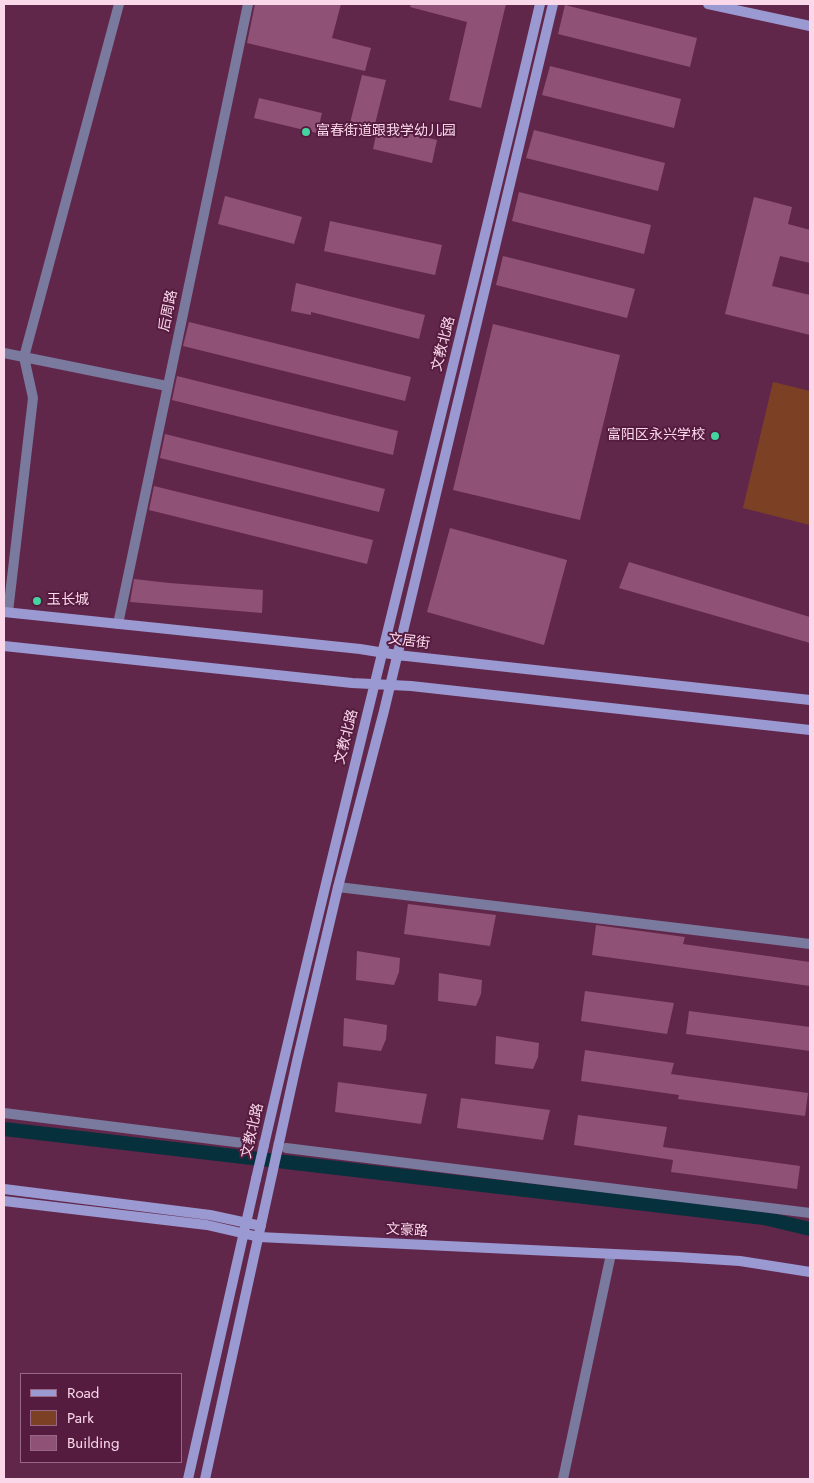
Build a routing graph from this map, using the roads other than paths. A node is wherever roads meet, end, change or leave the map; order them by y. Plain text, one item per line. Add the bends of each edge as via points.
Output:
1 (119, 4) edge
2 (248, 4) edge
3 (540, 4) edge
4 (553, 4) edge
5 (708, 4) edge
6 (810, 26) edge
7 (4, 353) edge
8 (24, 357) junction
9 (167, 386) junction
10 (6, 612) edge
11 (118, 624) junction
12 (4, 646) edge
13 (383, 653) junction
14 (397, 656) junction
15 (375, 683) junction
16 (390, 685) junction
17 (810, 700) edge
18 (810, 730) edge
19 (338, 886) junction
20 (810, 944) edge
21 (4, 1113) edge
22 (243, 1143) tunnel mouth
23 (282, 1148) junction
24 (4, 1190) edge
25 (4, 1201) edge
26 (810, 1213) edge
27 (246, 1223) junction
28 (261, 1226) junction
29 (243, 1234) junction
30 (259, 1237) junction
31 (611, 1254) junction
32 (810, 1272) edge
33 (188, 1479) edge
34 (205, 1479) edge
35 (563, 1479) edge

1 - 8 street
2 - 9 street, 后周路
3 - 13 street, 文教北路
4 - 14 street, 文教北路
5 - 6 street
7 - 8 street
8 - 9 street
8 - 10 street via 33,398
9 - 11 street, 后周路
10 - 11 street, 文居街
11 - 13 street, 文居街
12 - 15 street
13 - 14 street, 文居街
13 - 15 street, 文教北路
14 - 16 street, 文教北路
14 - 17 street, 文居街
15 - 16 street
15 - 27 street, 文教北路, bridge via 316,919
16 - 18 street
16 - 19 street, 文教北路
19 - 20 street
19 - 23 street, 文教北路 via 297,1061
21 - 22 street
23 - 26 street
23 - 28 street, 文教北路
24 - 27 street via 210,1215
25 - 29 street, 文豪路 via 207,1225
27 - 28 street
27 - 29 street, 文教北路
28 - 30 street, 文教北路
29 - 30 street, 文豪路
29 - 33 street, 文教北路
30 - 31 street, 文豪路
30 - 34 street, 文教北路
31 - 32 street, 文豪路 via 740,1261
31 - 35 street

